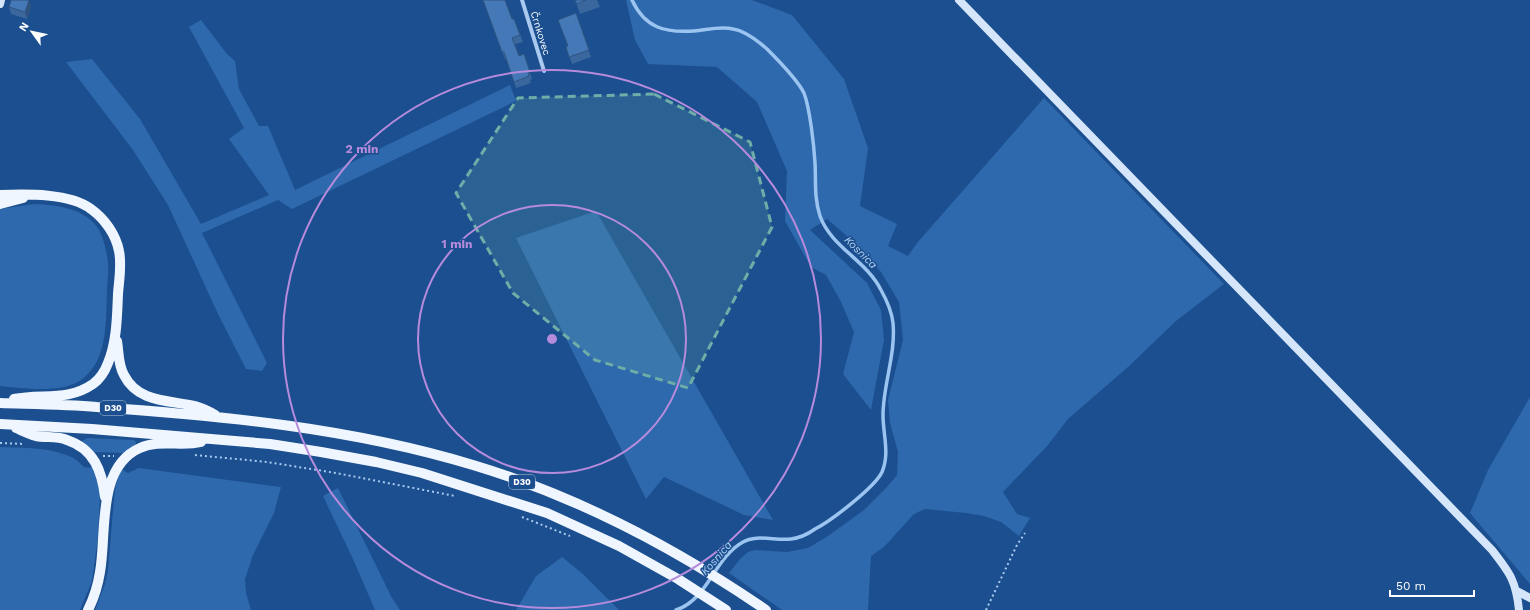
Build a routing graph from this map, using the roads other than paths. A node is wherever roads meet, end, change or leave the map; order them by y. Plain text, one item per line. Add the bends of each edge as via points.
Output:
1 (1, 0) edge
2 (522, 0) edge
3 (959, 0) edge
4 (0, 4) edge
5 (544, 71) dead end
6 (0, 195) edge
7 (30, 196) junction
8 (0, 204) edge
9 (116, 329) junction
10 (1, 403) edge
11 (222, 418) junction
12 (4, 425) edge
13 (215, 439) junction
14 (106, 503) junction
15 (1517, 591) junction
16 (1530, 598) edge
17 (722, 607) edge
18 (88, 610) edge
19 (766, 610) edge
20 (1519, 610) edge

1 - 4 main road
2 - 5 street, Črnkovec
3 - 15 main road via 1492,550
6 - 7 main road
7 - 8 main road
7 - 9 main road via 78,201 92,210 108,226 119,250
9 - 10 main road via 106,368 95,383 86,389 70,395 22,397
9 - 11 main road via 120,366 128,383 159,401 194,406
10 - 11 main road, D30 via 96,406
11 - 19 main road, D30 via 344,434 473,465 549,492 632,530 690,561
12 - 13 main road, D30
12 - 14 main road via 37,436 67,440 86,451 101,473
13 - 14 main road via 196,443 162,443 133,451 122,461 112,478
13 - 17 main road, D30 via 284,446 369,460 422,473 547,513 619,546
14 - 18 main road via 100,571
15 - 16 main road
15 - 20 main road

